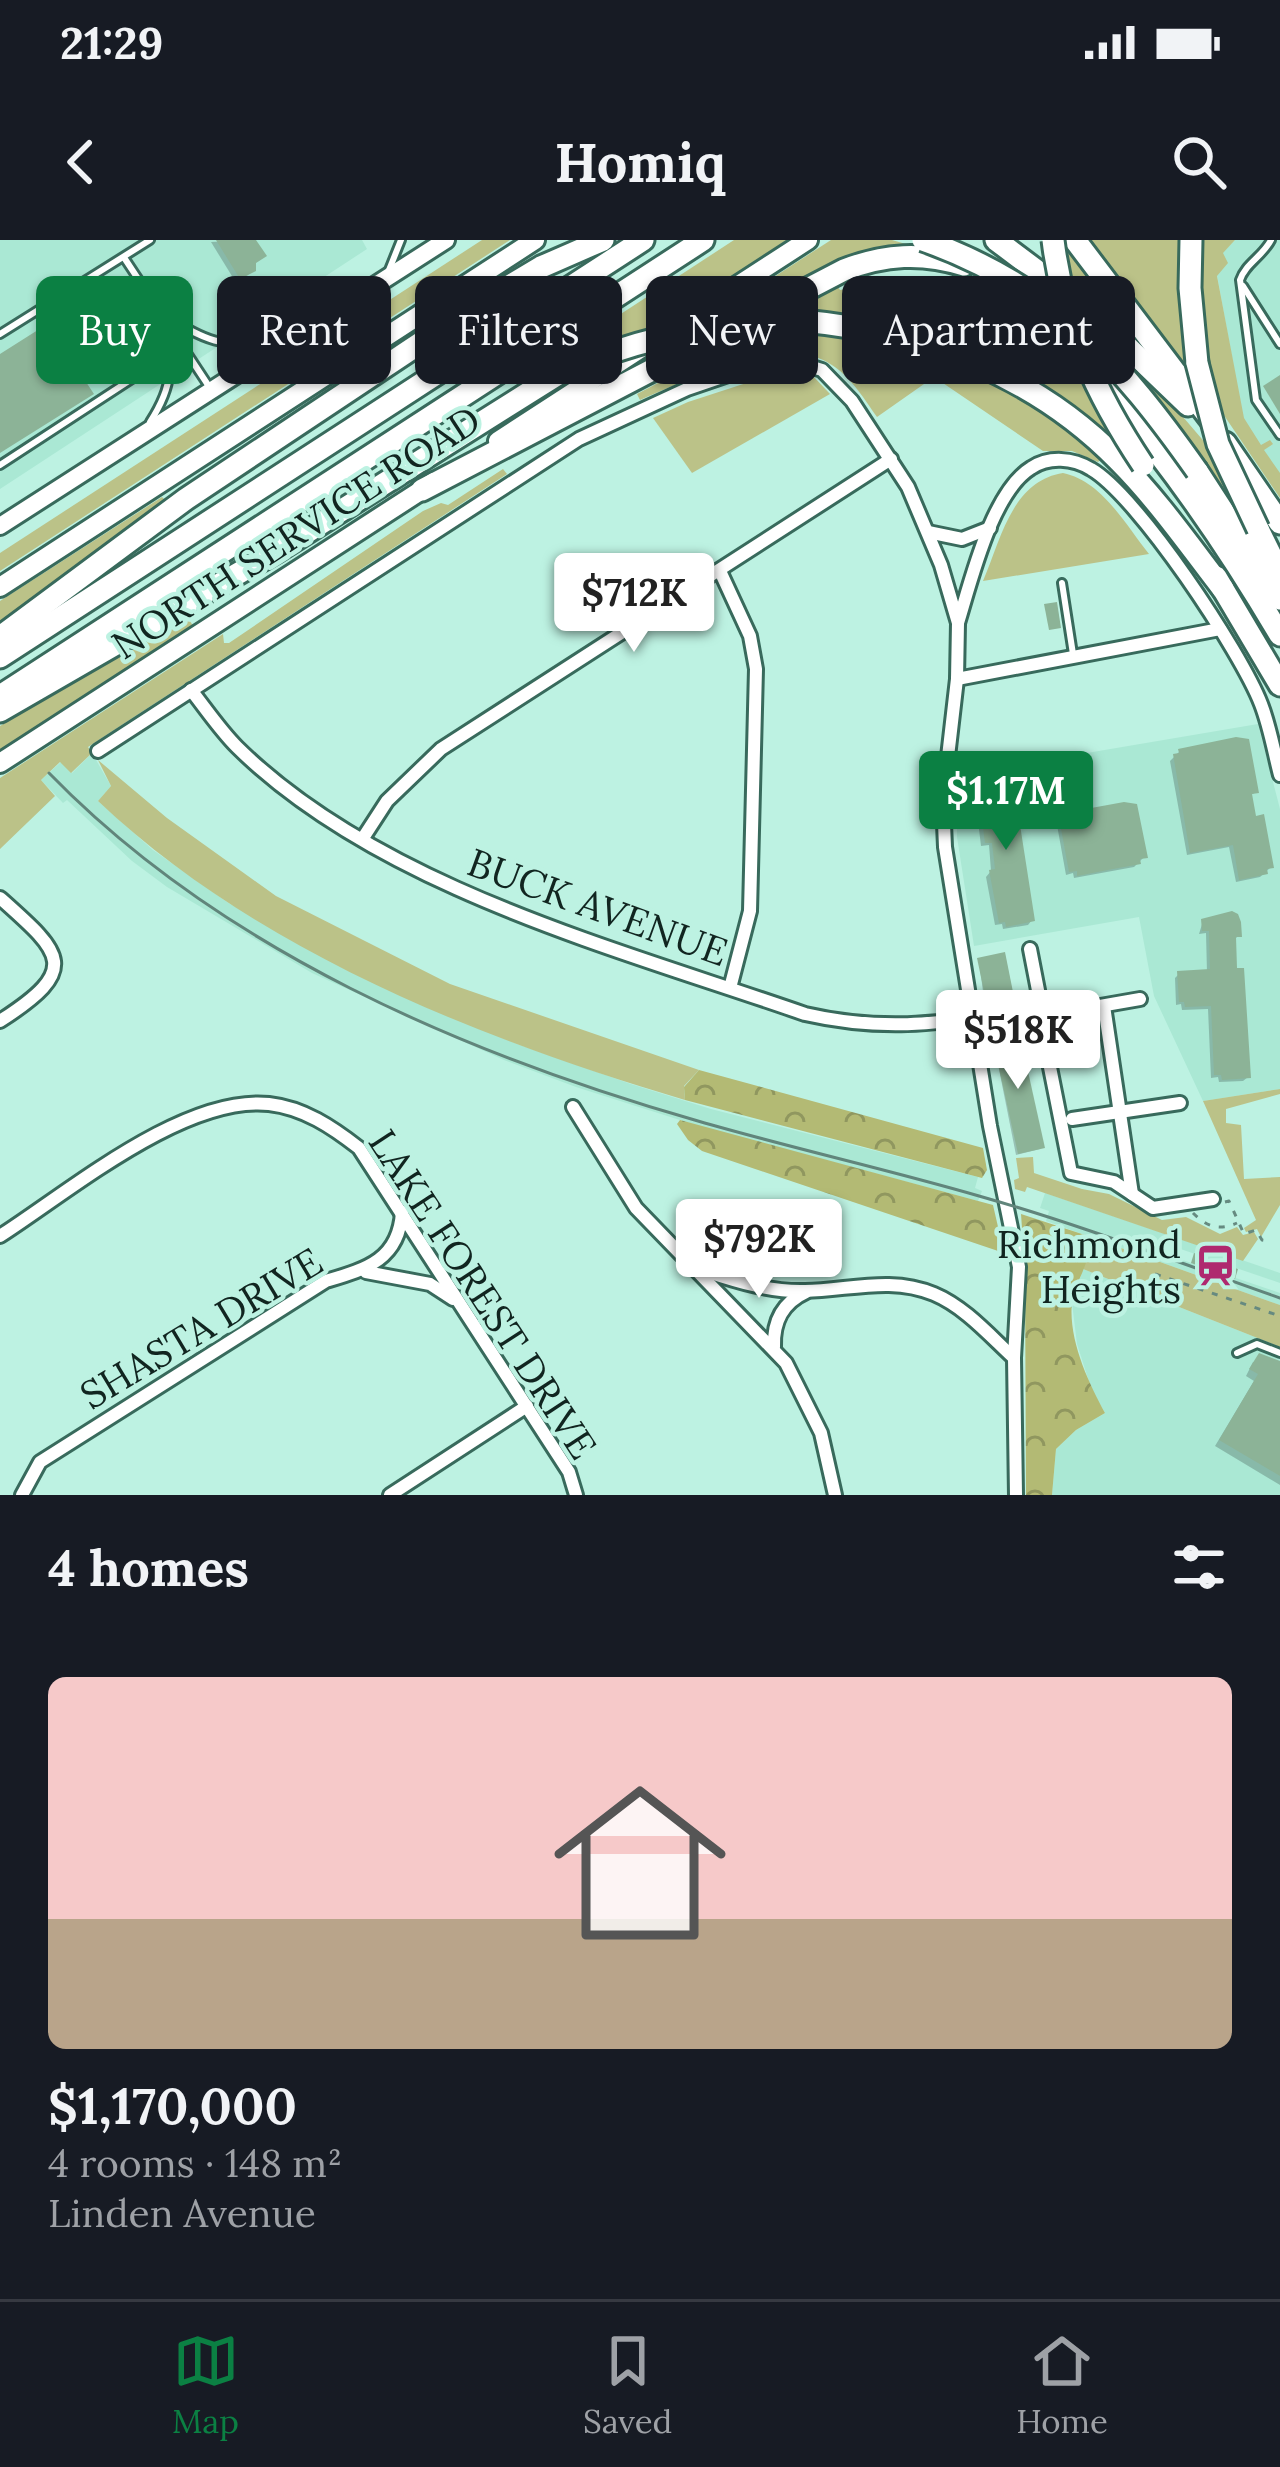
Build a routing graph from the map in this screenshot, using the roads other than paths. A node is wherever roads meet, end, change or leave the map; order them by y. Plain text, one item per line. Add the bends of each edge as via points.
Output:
1 (150, 240) edge
2 (401, 240) edge
3 (536, 240) edge
4 (604, 240) edge
5 (643, 240) edge
6 (703, 240) edge
7 (808, 240) edge
8 (923, 240) edge
9 (958, 240) edge
10 (996, 240) edge
11 (1053, 240) edge
12 (1075, 240) edge
13 (1191, 240) edge
14 (439, 242) edge
15 (1270, 242) edge
16 (1280, 243) edge
17 (124, 257) junction
18 (94, 276) edge
19 (136, 276) edge
20 (387, 276) edge
21 (391, 276) edge
22 (986, 276) edge
23 (996, 276) edge
24 (1240, 280) junction
25 (36, 312) edge
26 (0, 334) edge
27 (1280, 344) edge
28 (193, 362) edge
29 (124, 384) edge
30 (170, 384) edge
31 (223, 384) edge
32 (1103, 384) edge
33 (212, 391) junction
34 (1273, 403) dead end
35 (1263, 409) junction
36 (1278, 430) edge
37 (142, 436) junction
38 (891, 459) junction
39 (1236, 460) junction
40 (0, 465) edge
41 (422, 490) junction
42 (0, 526) edge
43 (1269, 526) edge
44 (992, 527) junction
45 (928, 532) junction
46 (720, 571) junction
47 (1280, 574) edge
48 (1062, 583) dead end
49 (0, 587) edge
50 (1223, 589) junction
51 (1280, 599) edge
52 (958, 623) junction
53 (1220, 629) junction
54 (1280, 635) edge
55 (0, 637) edge
56 (0, 657) edge
57 (1074, 657) junction
58 (957, 679) junction
59 (1280, 685) edge
60 (191, 690) junction
61 (0, 696) edge
62 (0, 712) edge
63 (98, 751) dead end
64 (0, 763) edge
65 (1280, 775) edge
66 (362, 838) junction
67 (0, 898) edge
68 (1030, 949) dead end
69 (730, 988) junction
70 (1140, 999) dead end
71 (1104, 1006) junction
72 (1040, 1016) junction
73 (974, 1018) junction
74 (0, 1021) edge
75 (1180, 1103) dead end
76 (573, 1107) dead end
77 (1120, 1112) junction
78 (1072, 1118) dead end
79 (1132, 1194) junction
80 (1214, 1199) dead end
81 (402, 1213) junction
82 (0, 1236) edge
83 (698, 1269) junction
84 (358, 1272) junction
85 (807, 1291) junction
86 (468, 1314) junction
87 (774, 1349) junction
88 (1280, 1352) edge
89 (1237, 1353) dead end
90 (1014, 1358) junction
91 (527, 1406) junction
92 (22, 1495) edge
93 (390, 1495) edge
94 (576, 1495) edge
95 (835, 1495) edge
96 (1016, 1495) edge

1 - 17 lane
2 - 20 lane
3 - 49 main road
4 - 55 highway via 512,284 220,476
5 - 56 highway
6 - 61 highway
7 - 41 main road, NORTH SERVICE ROAD
8 - 51 highway, bridge via 1003,276 1079,328 1134,385
9 - 23 highway
10 - 39 highway via 1127,343
11 - 50 highway, bridge via 1089,372
12 - 39 highway
13 - 43 highway, bridge via 1197,363 1218,444
14 - 21 main road
15 - 16 lane
15 - 24 lane
17 - 18 lane
17 - 19 lane
22 - 41 highway via 941,258 866,262
24 - 27 lane
24 - 35 lane
25 - 26 lane
28 - 33 lane
29 - 40 lane
30 - 37 lane
31 - 33 main road
32 - 54 highway via 1215,531
33 - 37 main road
34 - 35 lane
35 - 36 lane
37 - 42 main road
38 - 45 street
38 - 46 street
38 - 60 street via 832,378 812,365 770,363 731,374 638,410 542,461
39 - 43 highway
41 - 64 main road, NORTH SERVICE ROAD
43 - 47 highway
44 - 45 street via 962,539
44 - 52 street
44 - 53 street via 1029,469 1075,461 1097,472
45 - 52 street
46 - 66 street via 441,749
46 - 69 street via 756,669 750,911
48 - 57 lane
50 - 59 highway
50 - 62 highway, bridge via 1138,481 1045,400 943,349 864,328 748,322 676,332 562,371 277,551
52 - 58 street
53 - 57 street
53 - 65 street via 1262,706
57 - 58 street
58 - 73 street via 944,823
60 - 63 street
60 - 66 street, BUCK AVENUE via 272,778
66 - 69 street, BUCK AVENUE via 505,910
67 - 74 street via 45,938 54,957 46,988
68 - 72 street
69 - 73 street, BUCK AVENUE via 848,1024
70 - 71 street, BUCK AVENUE
71 - 72 street, BUCK AVENUE
71 - 77 street
72 - 73 street, BUCK AVENUE
72 - 79 street via 1066,1165
73 - 90 street via 1019,1267
75 - 77 street
76 - 83 street via 636,1208
77 - 78 street
77 - 79 street
79 - 80 street via 1153,1208
81 - 82 street, LAKE FOREST DRIVE via 359,1148 325,1122 270,1104 231,1105 158,1133
81 - 84 street, SHASTA DRIVE via 387,1256
81 - 86 street, LAKE FOREST DRIVE
83 - 85 street
83 - 87 street
84 - 86 street via 430,1284
84 - 92 street, SHASTA DRIVE via 326,1281 40,1462
85 - 87 street via 782,1308
85 - 90 street via 875,1283 922,1291 958,1309
86 - 91 street, LAKE FOREST DRIVE
87 - 95 street via 821,1433
88 - 89 lane via 1257,1344
90 - 96 street
91 - 93 street
91 - 94 street, LAKE FOREST DRIVE

